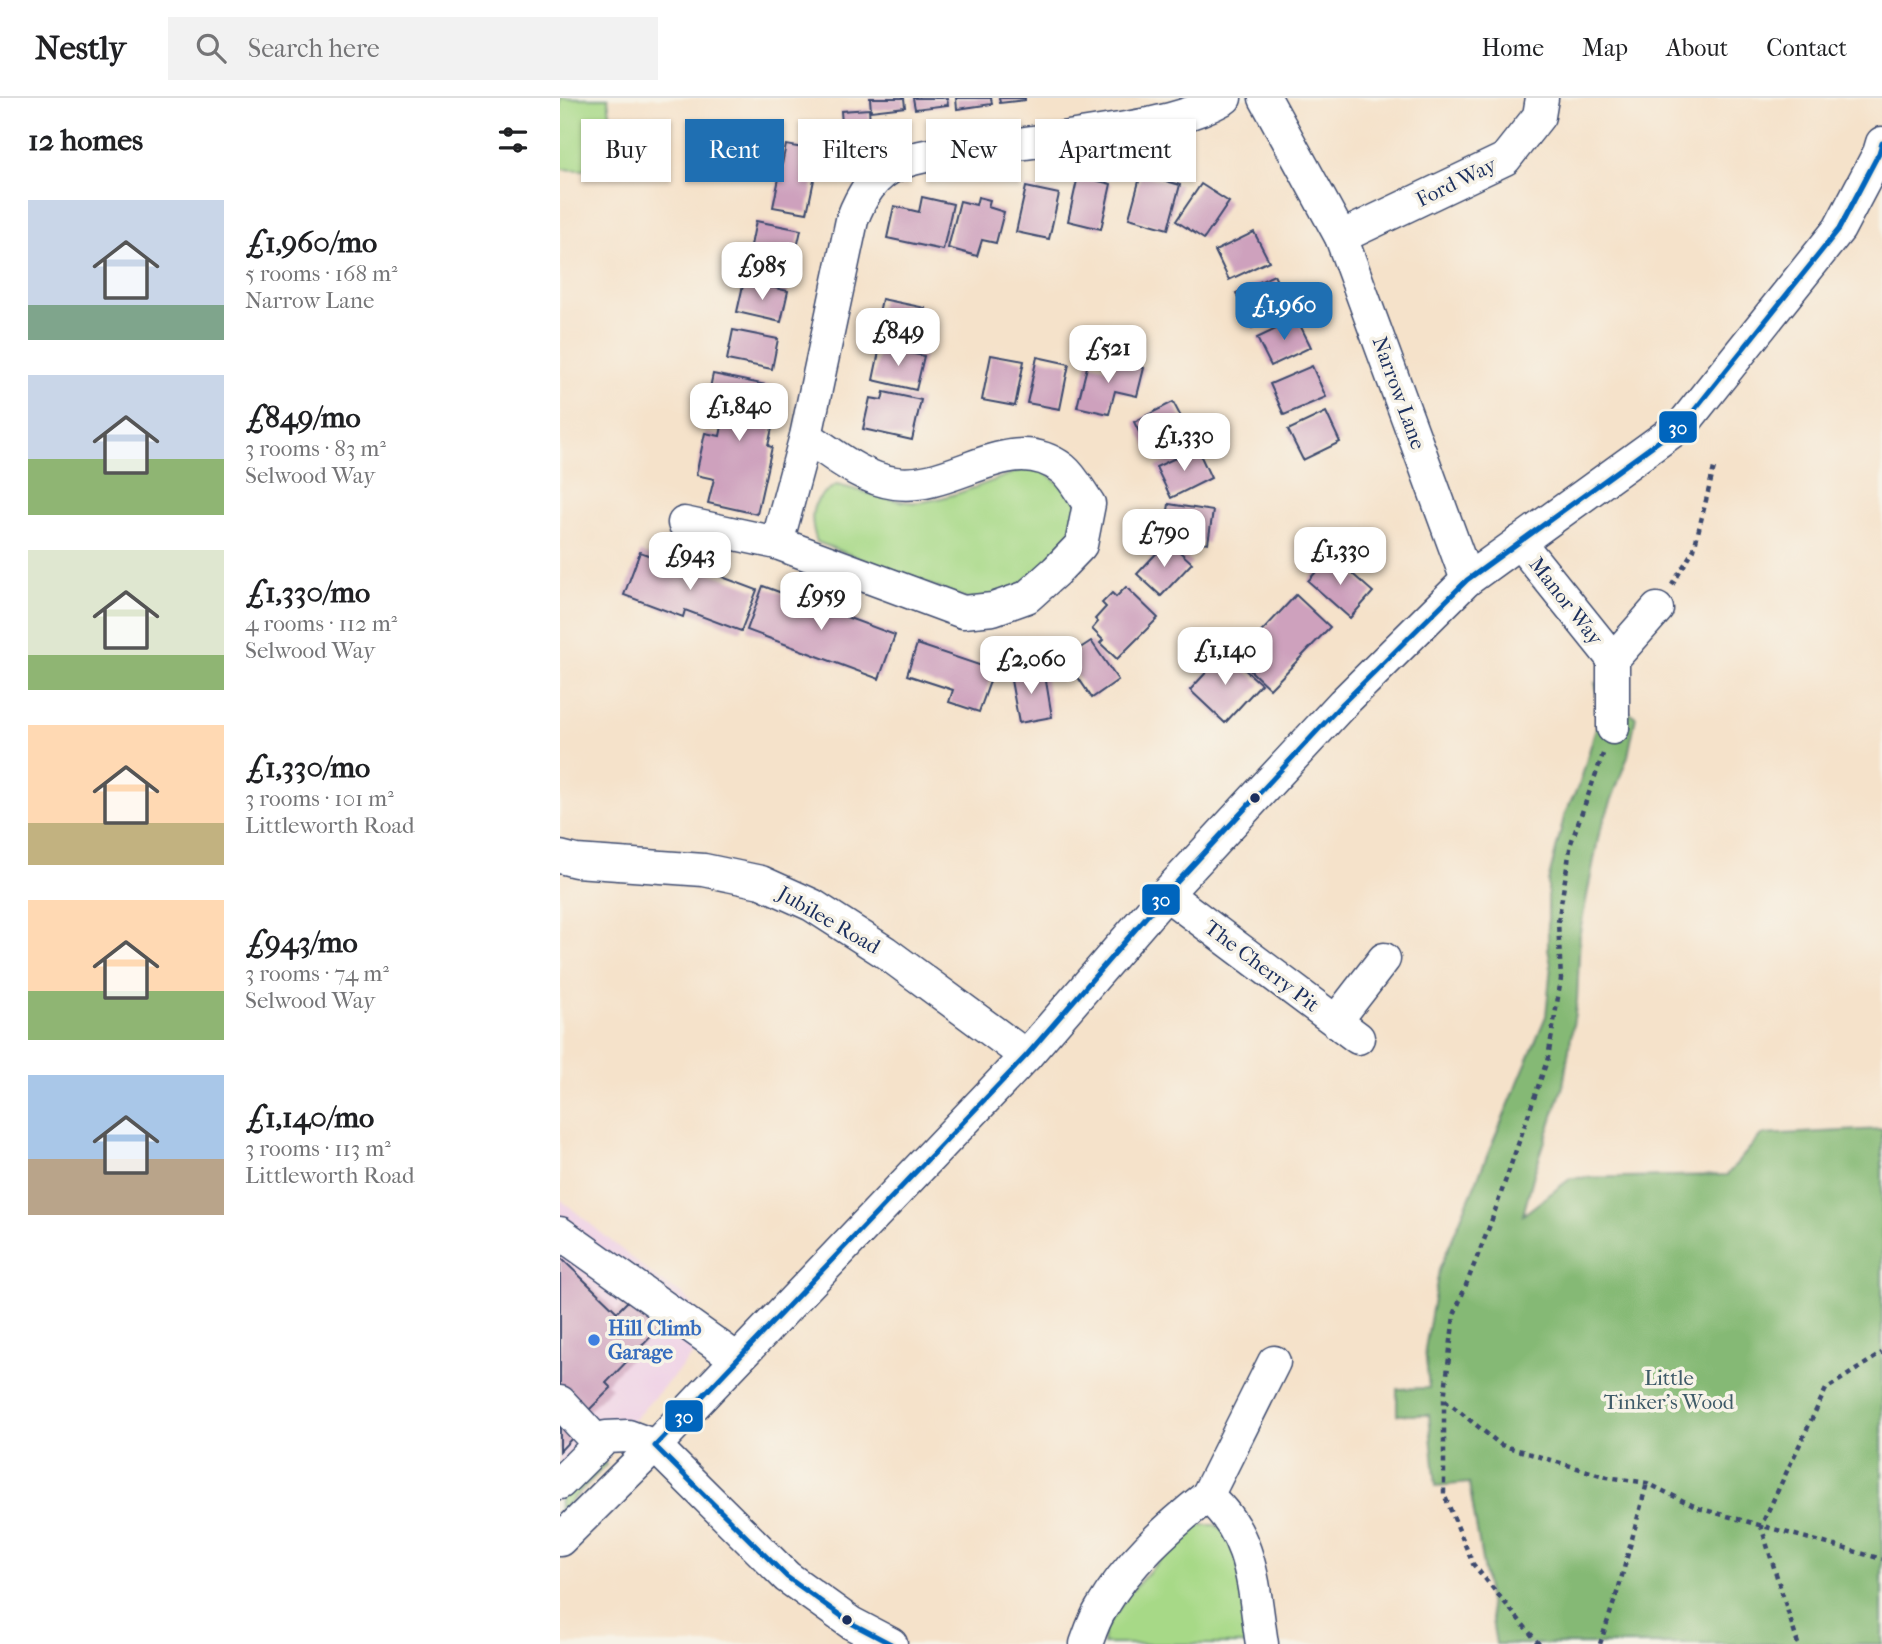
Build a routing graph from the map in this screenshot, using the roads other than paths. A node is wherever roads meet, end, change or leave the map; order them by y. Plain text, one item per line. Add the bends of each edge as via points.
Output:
1 (1225, 98) edge
2 (1265, 98) edge
3 (1542, 98) edge
4 (1882, 143) edge
5 (1341, 237) junction
6 (806, 436) junction
7 (684, 523) dead end
8 (1519, 542) junction
9 (777, 543) junction
10 (1467, 580) junction
11 (1657, 610) road end
12 (1613, 659) junction
13 (1613, 728) road end
14 (560, 857) edge
15 (1166, 894) junction
16 (1384, 959) dead end
17 (1027, 1056) junction
18 (560, 1233) edge
19 (737, 1359) junction
20 (1274, 1362) dead end
21 (560, 1402) edge
22 (599, 1444) junction
23 (655, 1446) junction
24 (560, 1483) edge
25 (1207, 1496) junction
26 (560, 1539) edge
27 (891, 1644) edge
28 (1086, 1644) edge
29 (1262, 1644) edge

1 - 6 street via 1161,122 931,155 896,165 869,184 852,220
2 - 5 street, Narrow Lane
3 - 5 street, Ford Way via 1539,116 1505,159
4 - 8 street via 1839,229 1685,423
5 - 10 street, Narrow Lane
6 - 9 street
6 - 9 street via 860,472 894,483 930,483 1011,454 1041,457 1065,470 1088,504 1081,545 1027,597 993,609 963,611
7 - 9 street
8 - 10 street
8 - 12 street, Manor Way
10 - 15 street via 1343,703
11 - 12 street
12 - 13 street
14 - 17 street, Jubilee Road via 704,870 761,882 812,905 885,952
15 - 16 street, The Cherry Pit via 1347,1030
15 - 17 street
17 - 19 street
18 - 19 street
19 - 23 street
20 - 25 street
21 - 22 street
22 - 23 street via 606,1437 628,1436
22 - 24 street
23 - 26 street
23 - 27 street via 787,1577 851,1623
25 - 28 street via 1165,1529 1123,1577 1100,1610
25 - 29 street via 1236,1527 1247,1553

